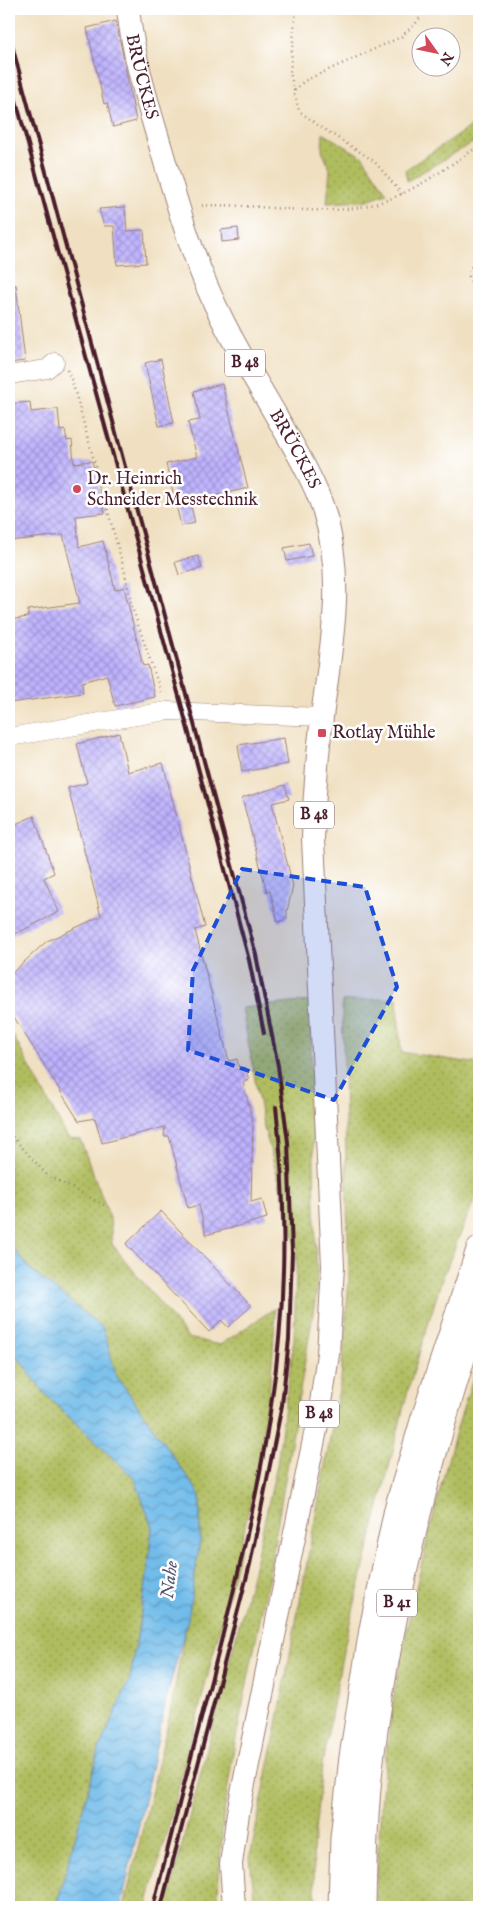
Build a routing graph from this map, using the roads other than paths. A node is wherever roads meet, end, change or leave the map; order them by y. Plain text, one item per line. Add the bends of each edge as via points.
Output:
1 (128, 9) edge
2 (55, 362) road end
3 (9, 375) edge
4 (322, 717) junction
5 (9, 737) edge
6 (479, 1250) edge
7 (479, 1308) edge
8 (234, 1907) edge
9 (341, 1907) edge
10 (362, 1907) edge

1 - 4 main road, BRÜCKES / B 48 via 145,93 179,209 204,278 220,317 296,451 322,508 336,571 334,632
2 - 3 street via 47,370
4 - 5 street via 167,711
4 - 8 main road, BRÜCKES / B 48 via 314,798 314,839 333,1266 328,1354 320,1410 238,1812 232,1864
6 - 9 highway, B 41 via 422,1421 400,1500 372,1629 352,1757 343,1838
7 - 10 highway, B 41 via 417,1514 392,1629 372,1753

